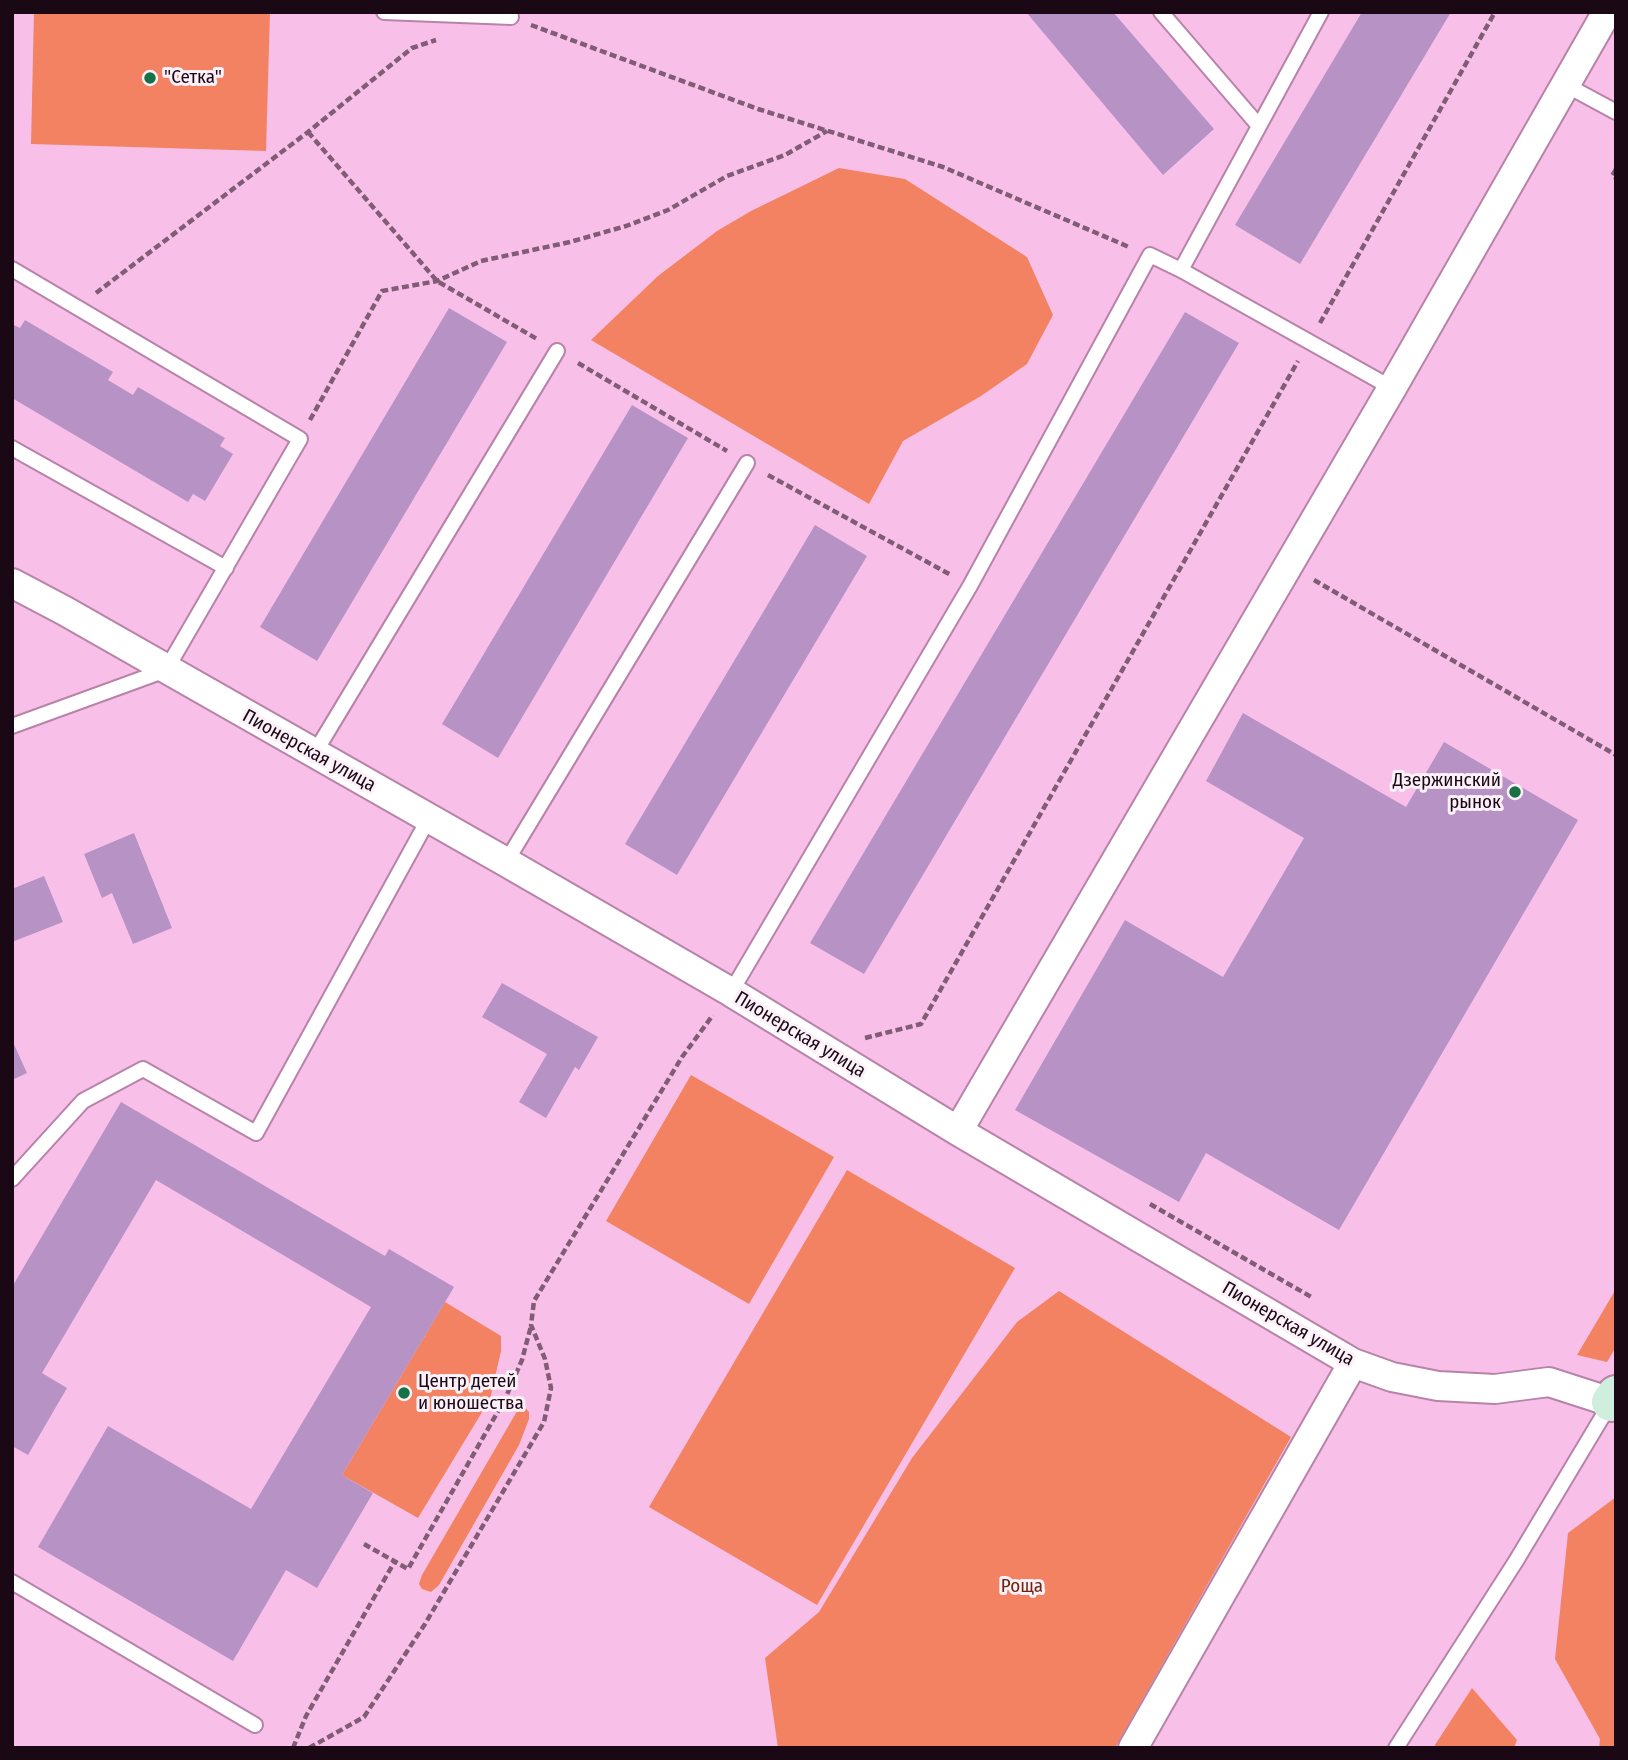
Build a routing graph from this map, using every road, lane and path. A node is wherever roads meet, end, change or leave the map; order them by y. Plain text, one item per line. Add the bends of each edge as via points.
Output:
1 (384, 12) edge
2 (1161, 12) edge
3 (1321, 12) edge
4 (1495, 12) edge
5 (1607, 12) edge
6 (512, 17) joint
7 (449, 36) dead end
8 (1566, 85) junction
9 (1616, 112) edge
10 (1259, 126) junction
11 (827, 131) junction
12 (308, 132) junction
13 (1616, 169) edge
14 (1616, 178) edge
15 (1150, 255) junction
16 (12, 269) edge
17 (1181, 270) junction
18 (438, 281) junction
19 (78, 307) junction
20 (1309, 343) junction
21 (557, 351) junction
22 (1392, 388) junction
23 (300, 439) junction
24 (12, 448) edge
25 (747, 463) junction
26 (1289, 565) junction
27 (226, 568) junction
28 (12, 583) edge
29 (970, 586) junction
30 (166, 670) junction
31 (12, 726) edge
32 (314, 754) junction
33 (1616, 755) edge
34 (429, 818) junction
35 (506, 862) junction
36 (731, 992) junction
37 (860, 1039) dead end
38 (958, 1131) junction
39 (12, 1179) edge
40 (531, 1325) junction
41 (1353, 1363) junction
42 (1614, 1398) edge
43 (364, 1544) dead end
44 (395, 1561) junction
45 (12, 1581) edge
46 (255, 1725) dead end
47 (293, 1748) edge
48 (309, 1748) edge
49 (1133, 1748) edge
50 (1396, 1748) edge

1 - 6 lane
2 - 10 lane
3 - 10 lane
4 - 20 path
5 - 8 street
6 - 11 path
7 - 12 path via 412,48
8 - 9 lane
8 - 22 street
10 - 17 lane
11 - 15 path via 943,167
11 - 18 path via 657,214 570,242 481,261
12 - 18 path
12 - 19 path
13 - 14 path via 1612,176
15 - 17 lane
15 - 29 lane
16 - 19 lane
17 - 20 lane
18 - 21 path
18 - 23 path via 382,291
19 - 23 lane
20 - 22 lane
20 - 37 path via 921,1024
21 - 25 path
21 - 32 lane
22 - 26 street
23 - 27 lane
24 - 27 lane
25 - 29 path
25 - 35 lane
26 - 33 path
26 - 38 street
27 - 30 lane
28 - 30 street, Пионерская улица
29 - 36 lane
30 - 31 lane
30 - 32 street, Пионерская улица
32 - 34 street, Пионерская улица
34 - 35 street, Пионерская улица
34 - 39 lane via 256,1133 143,1069 83,1101
35 - 36 street, Пионерская улица
36 - 38 street, Пионерская улица
36 - 40 path via 682,1057 541,1289 534,1301
38 - 41 street, Пионерская улица
40 - 44 path via 523,1360 505,1399 408,1569
40 - 48 path via 551,1388 544,1422 425,1624 364,1717
41 - 42 street, Пионерская улица via 1392,1377 1437,1385 1495,1389 1549,1382
41 - 49 street
42 - 50 lane
43 - 44 path
44 - 47 path via 306,1716
45 - 46 lane

